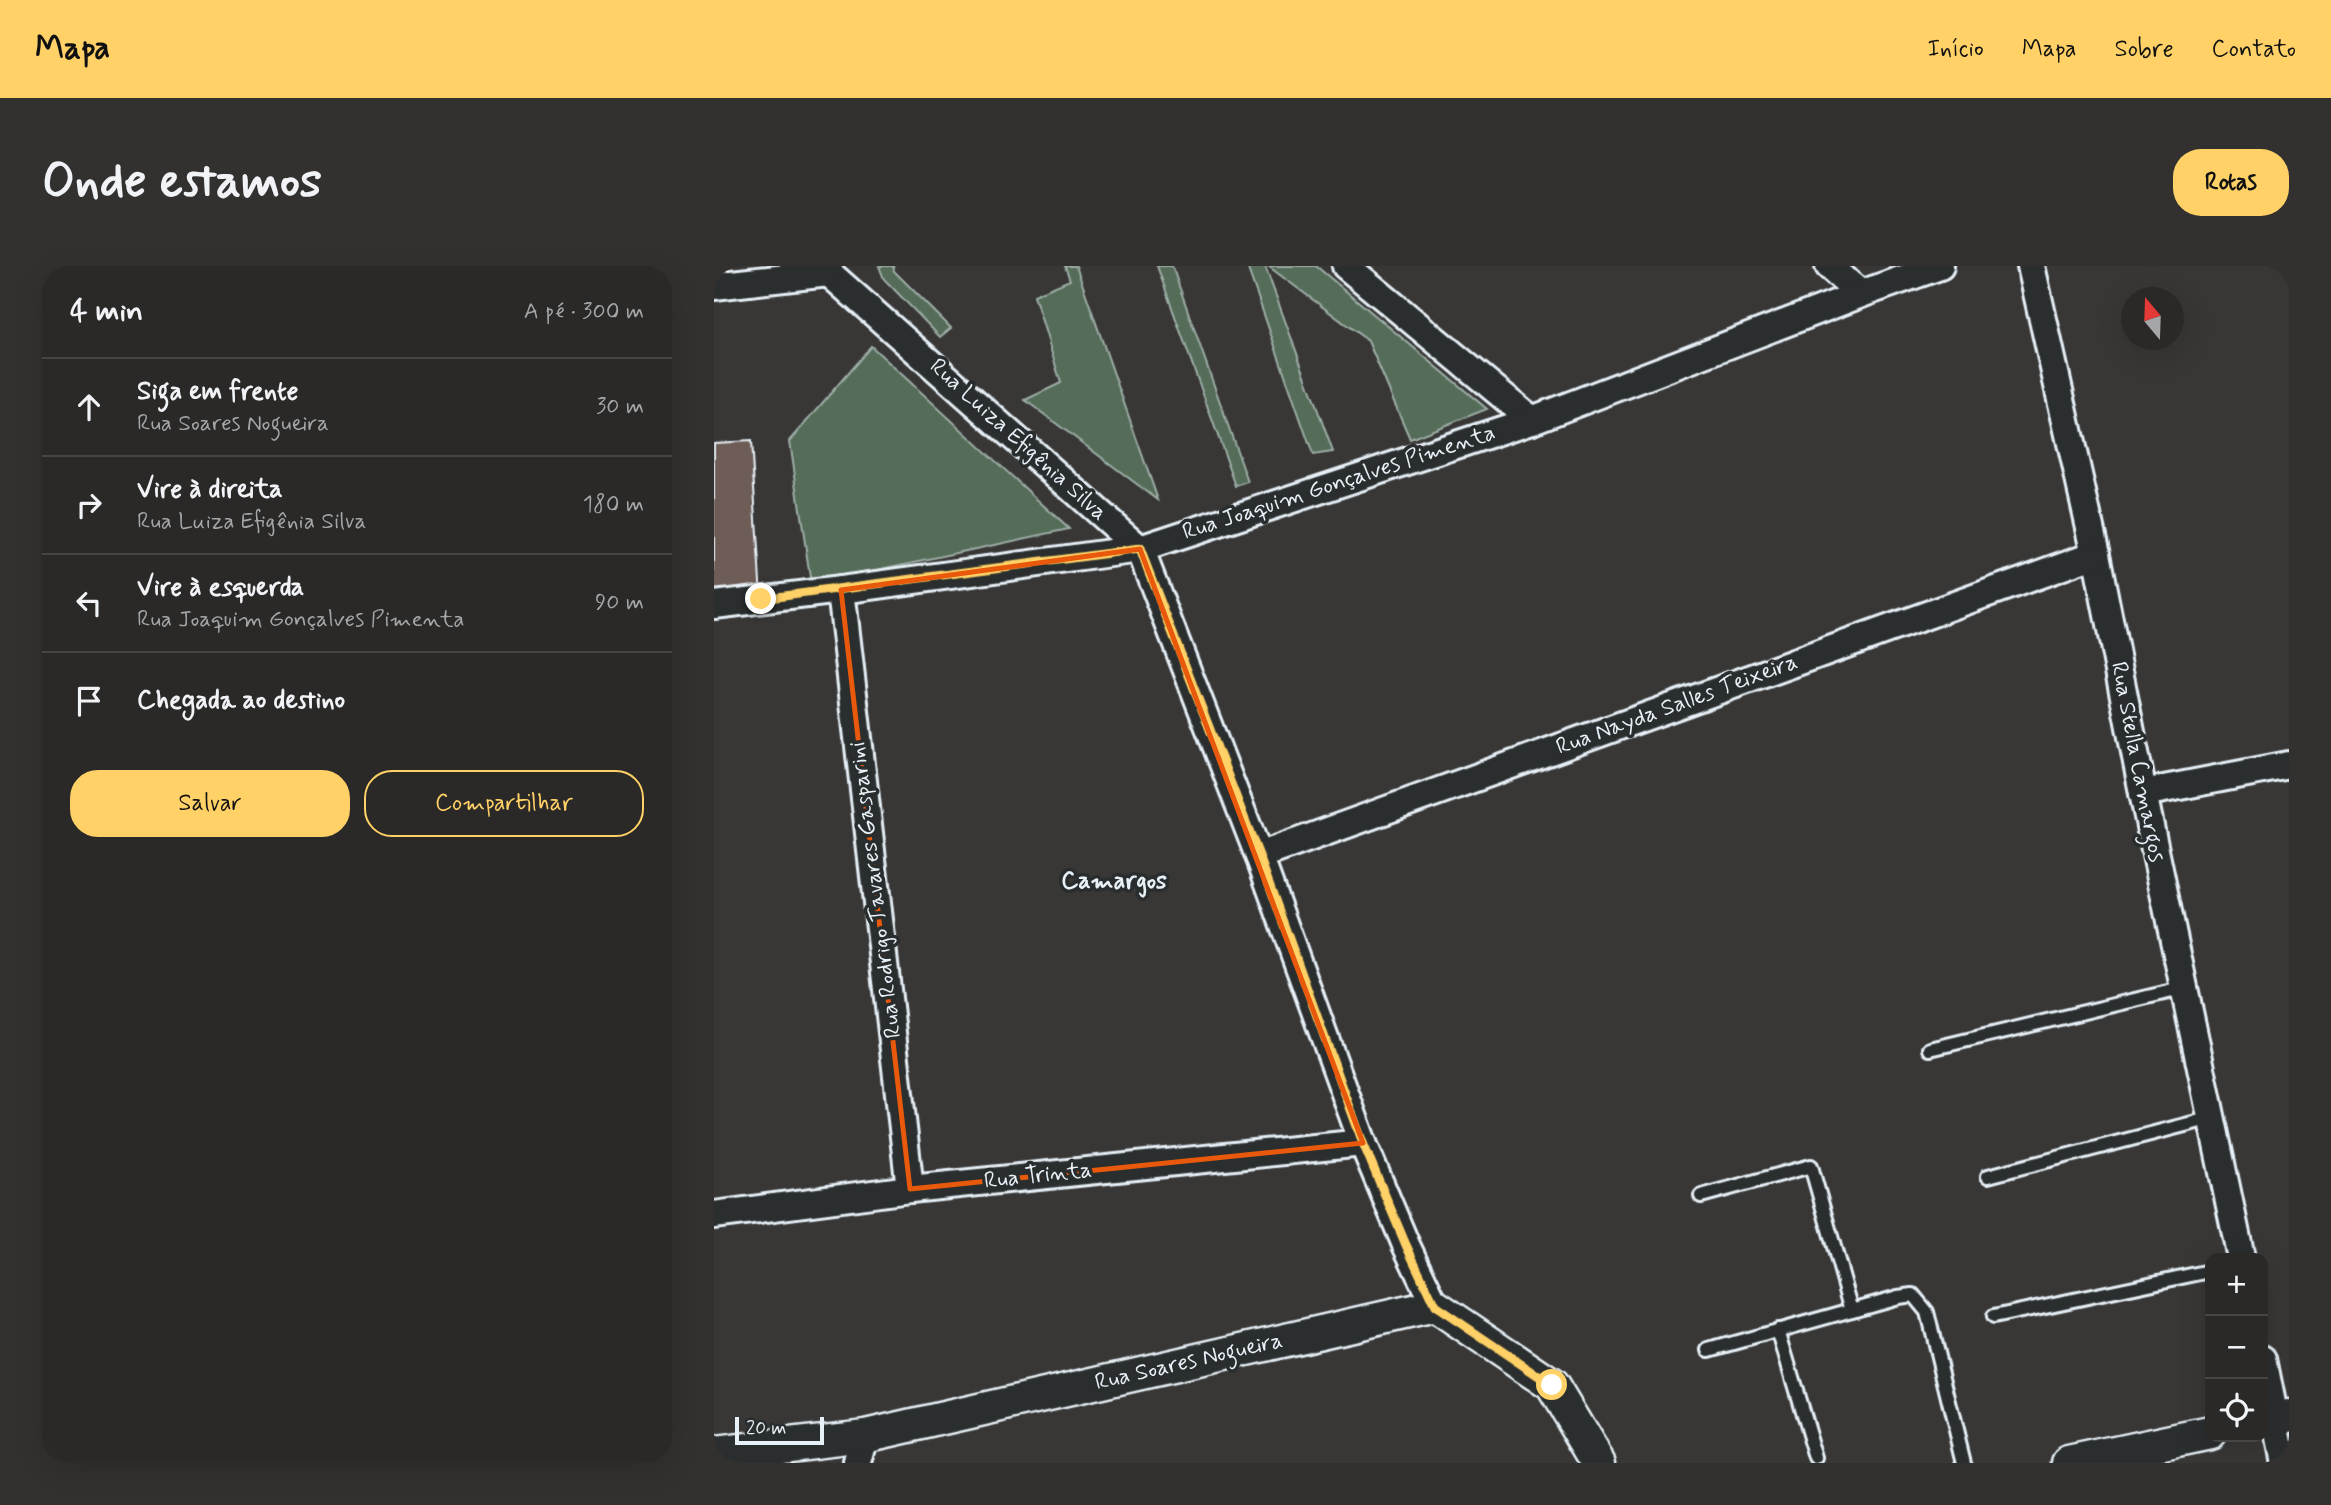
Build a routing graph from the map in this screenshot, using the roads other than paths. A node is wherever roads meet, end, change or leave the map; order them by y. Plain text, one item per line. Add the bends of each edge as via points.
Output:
1 (1346, 266) edge
2 (1829, 266) edge
3 (1940, 266) edge
4 (2031, 266) edge
5 (825, 269) edge
6 (714, 286) edge
7 (1861, 294) junction
8 (1532, 420) junction
9 (1140, 549) junction
10 (2096, 554) junction
11 (841, 590) junction
12 (714, 605) edge
13 (2289, 765) edge
14 (2143, 793) junction
15 (1259, 856) junction
16 (2185, 988) junction
17 (1930, 1049) dead end
18 (2212, 1118) junction
19 (1363, 1143) junction
20 (1988, 1176) dead end
21 (910, 1189) junction
22 (1701, 1196) dead end
23 (714, 1215) edge
24 (2240, 1253) edge
25 (2205, 1272) edge
26 (1435, 1306) junction
27 (1852, 1310) junction
28 (1993, 1317) dead end
29 (1778, 1331) junction
30 (1709, 1350) dead end
31 (2267, 1379) edge
32 (2276, 1419) edge
33 (2205, 1434) edge
34 (862, 1449) edge
35 (714, 1454) edge
36 (1816, 1458) dead end
37 (1599, 1463) edge
38 (1964, 1463) edge
39 (2069, 1463) edge
40 (2284, 1463) edge

1 - 8 street
2 - 7 street
3 - 7 street, Rua Joaquim Gonçalves Pimenta
4 - 10 street, Rua Stella Camargos
5 - 6 street
5 - 9 street, Rua Luiza Efigênia Silva
7 - 8 street, Rua Joaquim Gonçalves Pimenta
8 - 9 street, Rua Joaquim Gonçalves Pimenta
9 - 11 street, Rua Joaquim Gonçalves Pimenta
9 - 15 street, Rua Luiza Efigênia Silva
10 - 14 street, Rua Stella Camargos
10 - 15 street, Rua Nayda Salles Teixeira
11 - 12 street, Rua Joaquim Gonçalves Pimenta
11 - 21 street, Rua Rodrigo Tavares Gasparini
13 - 14 street
14 - 16 street, Rua Stella Camargos
15 - 19 street, Rua Luiza Efigênia Silva
16 - 17 lane
16 - 18 street, Rua Stella Camargos
18 - 20 lane
18 - 24 street, Rua Stella Camargos
19 - 21 street, Rua Trinta
19 - 26 street, Rua Luiza Efigênia Silva
21 - 23 street, Rua Trinta
22 - 27 lane via 1811,1166
25 - 28 lane
26 - 34 street, Rua Soares Nogueira
26 - 37 street via 1552,1385
27 - 29 lane
27 - 38 lane via 1913,1295 1921,1303
29 - 30 lane
29 - 36 lane
31 - 32 street
32 - 40 street
33 - 39 street
34 - 35 street, Rua Soares Nogueira

